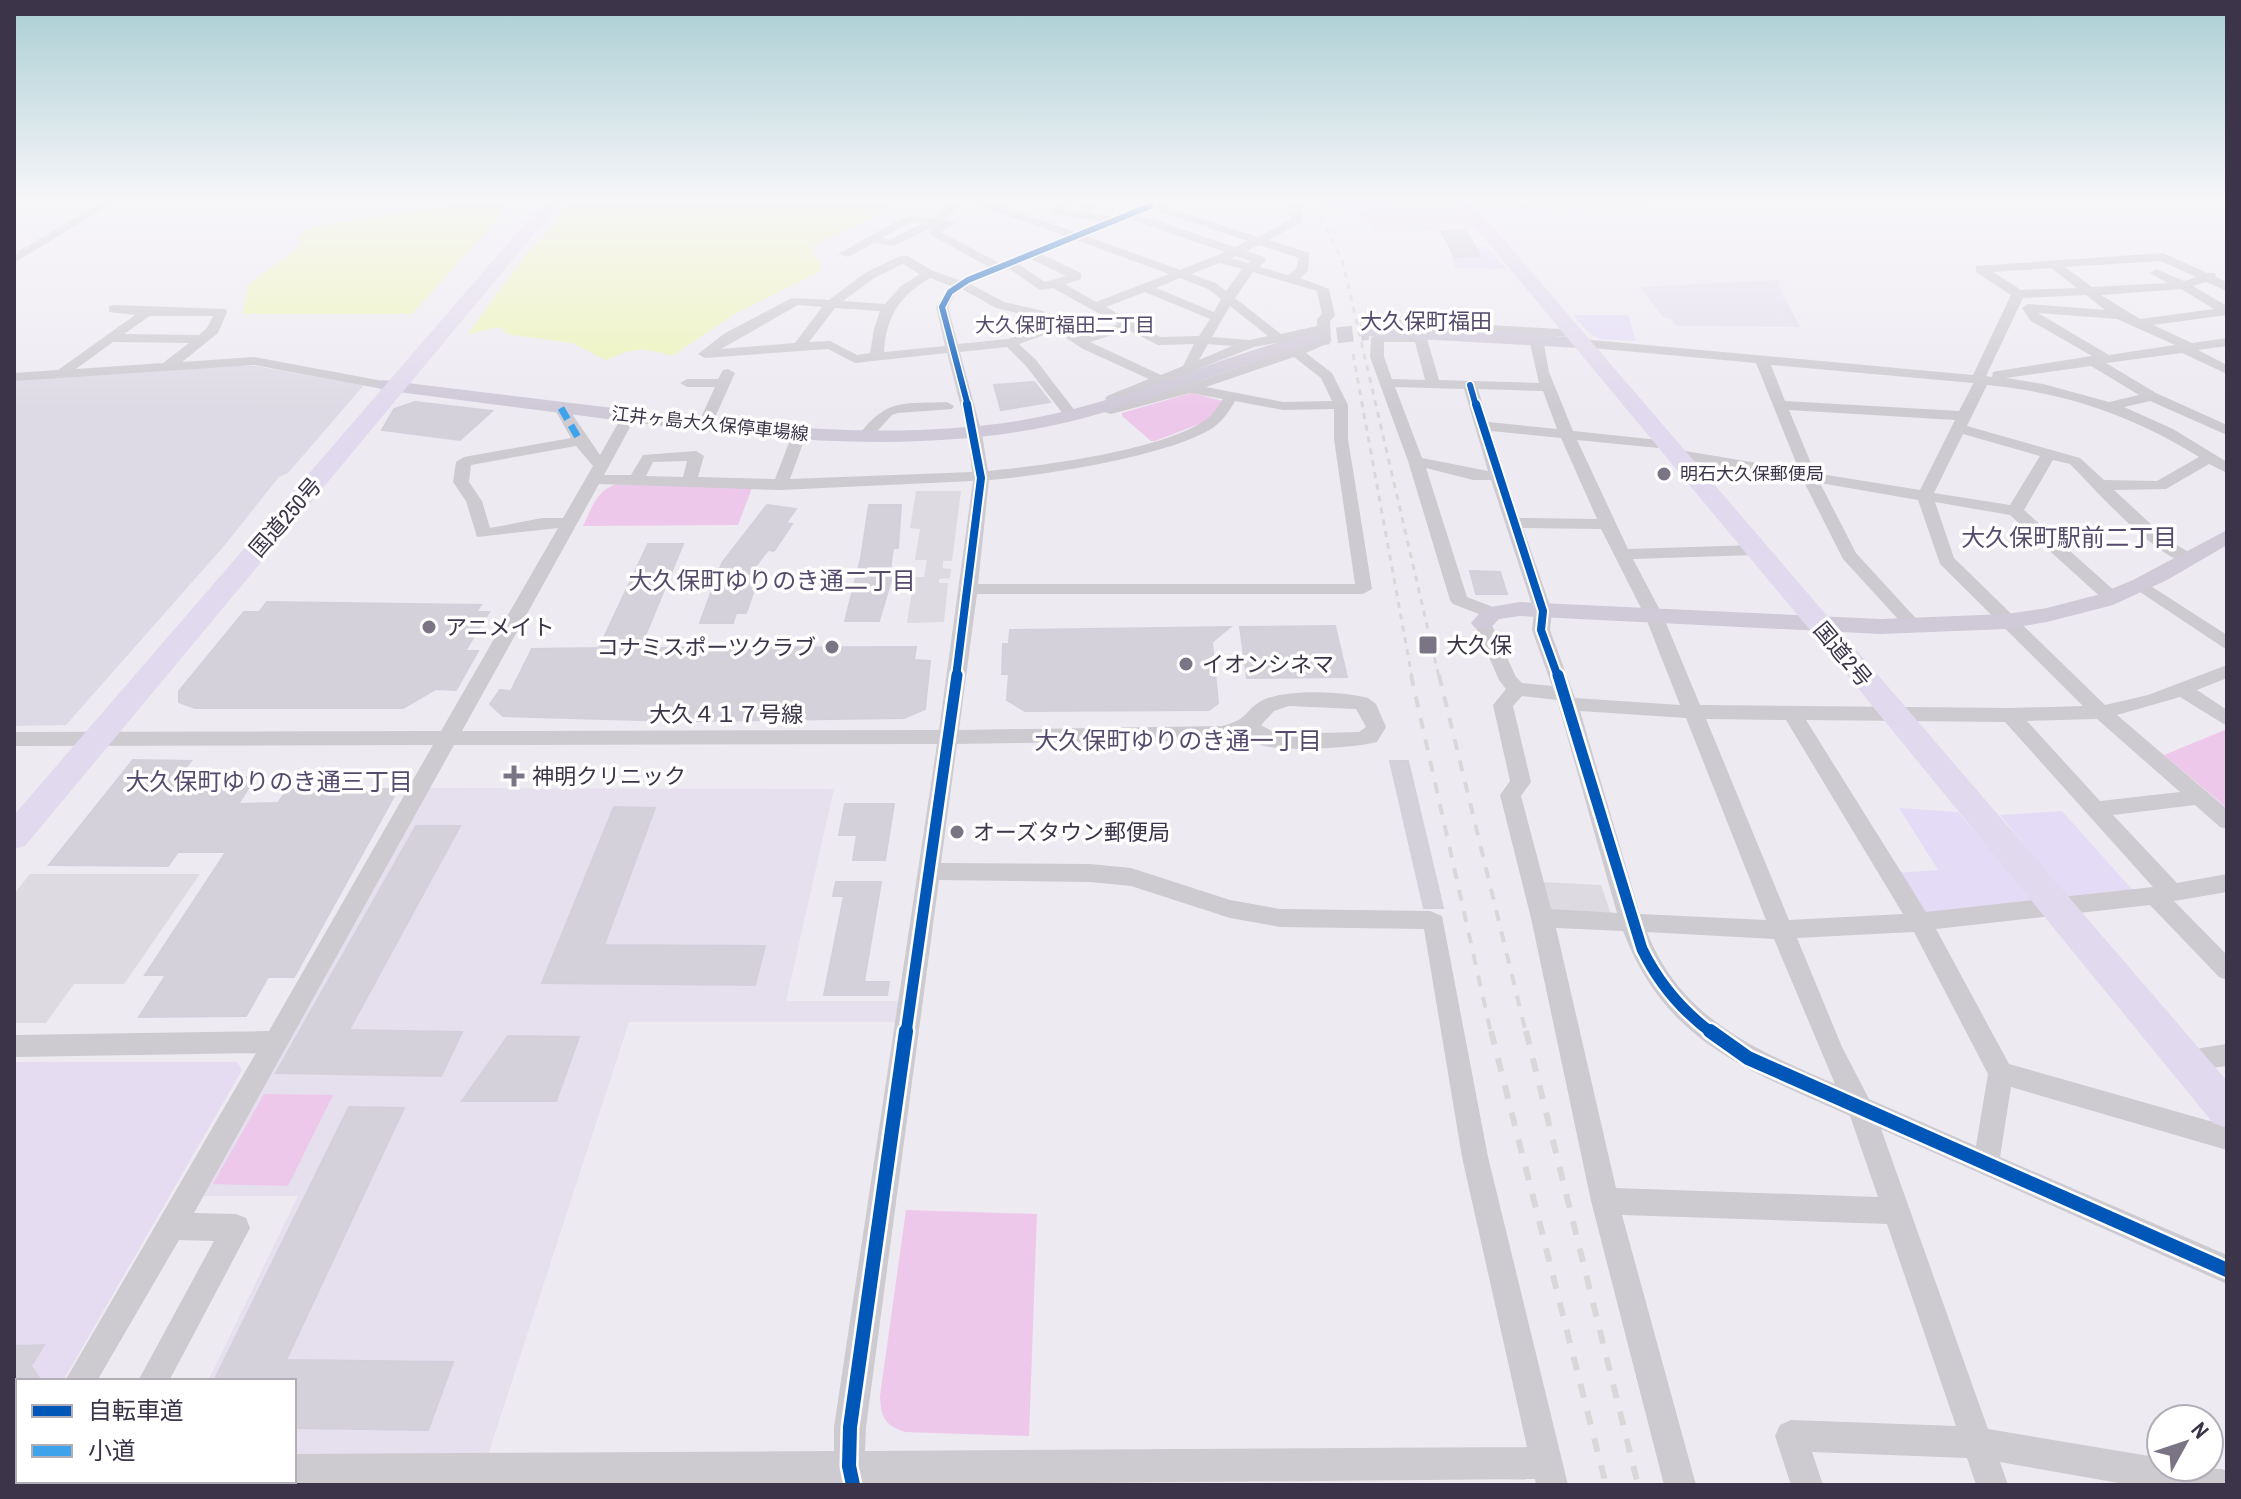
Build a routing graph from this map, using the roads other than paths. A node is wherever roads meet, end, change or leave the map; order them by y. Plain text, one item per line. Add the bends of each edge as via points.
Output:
1 (486, 268) edge
2 (494, 268) edge
3 (885, 268) edge
4 (919, 268) edge
5 (1000, 268) edge
6 (1008, 268) edge
7 (1060, 268) edge
8 (1162, 268) edge
9 (1191, 268) edge
10 (1252, 268) edge
11 (1256, 268) edge
12 (1303, 268) edge
13 (1518, 268) edge
14 (1995, 268) edge
15 (2058, 268) edge
16 (2110, 268) edge
17 (2188, 268) edge
18 (2156, 273) dead end
19 (929, 274) junction
20 (2227, 274) edge
21 (1182, 275) junction
22 (2209, 277) junction
23 (1291, 279) junction
24 (1055, 284) junction
25 (2183, 285) junction
26 (959, 286) junction
27 (1144, 287) junction
28 (2227, 287) edge
29 (2148, 289) junction
30 (2091, 293) junction
31 (1079, 296) junction
32 (1229, 299) junction
33 (2014, 301) junction
34 (1065, 302) dead end
35 (830, 304) junction
36 (1097, 306) junction
37 (886, 308) junction
38 (1052, 308) dead end
39 (114, 309) dead end
40 (2227, 311) edge
41 (147, 312) junction
42 (2029, 312) junction
43 (1038, 314) junction
44 (2120, 315) junction
45 (1217, 317) junction
46 (2140, 323) junction
47 (1058, 325) junction
48 (1130, 325) junction
49 (1383, 333) junction
50 (1318, 334) junction
51 (1276, 337) junction
52 (111, 338) junction
53 (1421, 338) junction
54 (1577, 338) junction
55 (202, 339) junction
56 (1203, 340) junction
57 (1537, 342) junction
58 (2227, 342) edge
59 (1010, 343) junction
60 (1085, 343) junction
61 (1250, 344) junction
62 (2184, 346) junction
63 (799, 348) junction
64 (952, 349) junction
65 (1295, 351) junction
66 (877, 356) junction
67 (1761, 358) junction
68 (2098, 359) junction
69 (168, 366) junction
70 (1190, 369) junction
71 (2226, 369) edge
72 (61, 373) junction
73 (14, 377) edge
74 (1978, 379) junction
75 (1161, 380) junction
76 (687, 383) dead end
77 (1387, 383) junction
78 (1433, 384) junction
79 (390, 385) junction
80 (1470, 385) junction
81 (1548, 387) junction
82 (1188, 388) junction
83 (1132, 391) junction
84 (2151, 396) junction
85 (1231, 397) junction
86 (1341, 405) junction
87 (1783, 405) junction
88 (947, 406) dead end
89 (2107, 407) junction
90 (561, 408) junction
91 (1100, 409) junction
92 (629, 416) junction
93 (1072, 416) junction
94 (1960, 422) junction
95 (705, 424) junction
96 (1482, 426) junction
97 (974, 430) junction
98 (2227, 431) edge
99 (799, 435) junction
100 (1567, 435) junction
101 (865, 436) junction
102 (580, 441) junction
103 (1674, 450) junction
104 (2049, 453) junction
105 (2209, 458) junction
106 (1416, 461) junction
107 (2227, 468) edge
108 (599, 473) junction
109 (1808, 474) junction
110 (1497, 476) junction
111 (981, 478) junction
112 (636, 480) junction
113 (689, 482) junction
114 (780, 485) junction
115 (2102, 485) junction
116 (1925, 496) junction
117 (2015, 511) junction
118 (571, 523) junction
119 (1514, 523) junction
120 (1607, 524) junction
121 (2223, 543) edge
122 (1755, 550) junction
123 (1621, 554) junction
124 (2188, 559) junction
125 (2143, 586) junction
126 (969, 589) junction
127 (2111, 597) junction
128 (1543, 611) junction
129 (1654, 616) junction
130 (1488, 618) junction
131 (2006, 620) junction
132 (1816, 623) junction
133 (1913, 625) junction
134 (2227, 644) edge
135 (2227, 671) edge
136 (1517, 689) junction
137 (2181, 689) junction
138 (1566, 699) junction
139 (1693, 712) junction
140 (2101, 712) junction
141 (1792, 713) junction
142 (1892, 713) junction
143 (2010, 715) junction
144 (2227, 719) edge
145 (1249, 726) junction
146 (86, 737) junction
147 (946, 737) junction
148 (449, 738) junction
149 (14, 739) edge
150 (2199, 797) junction
151 (14, 809) edge
152 (2095, 809) junction
153 (2227, 821) edge
154 (14, 837) edge
155 (929, 871) junction
156 (2227, 883) edge
157 (2163, 895) junction
158 (2056, 906) junction
159 (1542, 918) junction
160 (1920, 922) junction
161 (1632, 924) junction
162 (1782, 930) junction
163 (2227, 970) edge
164 (276, 1042) junction
165 (14, 1046) edge
166 (2227, 1055) edge
167 (2185, 1060) junction
168 (2001, 1073) junction
169 (1860, 1107) junction
170 (2227, 1110) edge
171 (2227, 1138) edge
172 (1986, 1163) junction
173 (1605, 1201) junction
174 (1895, 1211) junction
175 (171, 1226) junction
176 (2227, 1270) edge
177 (81, 1379) edge
178 (154, 1379) edge
179 (1980, 1443) junction
180 (296, 1470) edge
181 (1548, 1474) edge
182 (851, 1476) edge
183 (2145, 1476) edge
184 (439, 1477) edge
185 (2200, 1483) edge
186 (1680, 1485) edge
187 (1807, 1485) edge
188 (1992, 1485) edge
189 (2222, 1485) edge

1 - 79 highway, 国道250号
2 - 79 highway, 国道250号
3 - 35 street
4 - 19 street
5 - 26 street
6 - 24 street via 1044,287
7 - 24 street via 1077,276
8 - 21 street
9 - 21 street
10 - 32 street
11 - 23 street
12 - 23 street
13 - 54 highway, 国道2号
14 - 33 street via 1980,269
15 - 30 street
16 - 29 street
17 - 22 street
18 - 25 street
19 - 26 street
19 - 37 street
20 - 22 street
21 - 27 street
21 - 32 street
22 - 25 street
22 - 28 street
23 - 50 street via 1323,289 1329,316
24 - 31 street
25 - 29 street
25 - 40 street
26 - 43 street via 1000,305
26 - 64 street via 942,307
27 - 36 street
27 - 45 street
29 - 30 street
30 - 33 street
30 - 44 street
31 - 34 street
31 - 36 street
32 - 45 street
32 - 51 street
33 - 42 street
33 - 74 street
35 - 37 street
35 - 63 street
35 - 63 street via 796,301 705,354
36 - 48 street
37 - 66 street via 878,328
38 - 43 street
39 - 41 street
40 - 46 street
41 - 52 street
41 - 55 street via 221,312
42 - 44 street via 2028,308
42 - 68 street
43 - 47 street
44 - 46 street
45 - 56 street
46 - 62 street
47 - 59 street
47 - 60 street
48 - 56 street via 1158,341
48 - 60 street
49 - 53 street
49 - 54 street
49 - 57 main road
49 - 77 street via 1377,357
50 - 51 street
50 - 65 street via 1324,342
50 - 91 main road, 江井ヶ島大久保停車場線
51 - 61 street
51 - 65 street
52 - 55 street
52 - 72 street
53 - 57 street
53 - 78 street
54 - 57 main road
54 - 67 street
54 - 103 highway, 国道2号
55 - 69 street
56 - 61 street
56 - 70 street
57 - 81 street
58 - 62 street
59 - 64 street
59 - 93 street
60 - 75 street
60 - 83 street
61 - 70 street
62 - 68 street
62 - 71 street
63 - 66 street via 830,345 855,359
64 - 66 street
64 - 97 street
65 - 82 street
65 - 86 street via 1327,376
67 - 74 street
67 - 87 street
68 - 74 street
68 - 84 street
69 - 72 street
69 - 79 street via 254,361
70 - 75 street
72 - 73 street
74 - 89 street via 2025,384
74 - 94 street
75 - 83 street
76 - 95 street via 726,378
77 - 78 street
77 - 106 street
78 - 80 street
79 - 90 main road, 江井ヶ島大久保停車場線
79 - 146 highway, 国道250号
80 - 81 street
80 - 96 street
81 - 100 street
82 - 85 street
82 - 91 street
83 - 91 street via 1102,403
84 - 89 street
84 - 98 street
85 - 86 street via 1283,406
85 - 111 street via 1214,421 1159,443 1063,466
86 - 126 street via 1341,439 1363,589
87 - 94 street
87 - 109 street
88 - 101 street via 887,412
89 - 105 street via 2167,432
90 - 92 main road, 江井ヶ島大久保停車場線
90 - 102 street
91 - 93 main road, 江井ヶ島大久保停車場線
92 - 95 main road, 江井ヶ島大久保停車場線
92 - 108 street
93 - 97 main road, 江井ヶ島大久保停車場線
94 - 104 street
94 - 116 street
95 - 99 main road, 江井ヶ島大久保停車場線
96 - 100 street
96 - 110 street
97 - 101 main road, 江井ヶ島大久保停車場線
97 - 111 street
99 - 101 main road, 江井ヶ島大久保停車場線
99 - 114 street
100 - 103 street
100 - 120 street
102 - 108 street
102 - 118 street via 464,462 461,482 474,501 483,534
103 - 109 street
103 - 122 highway, 国道2号
104 - 115 street via 2075,461
104 - 117 street
105 - 107 street
105 - 115 street via 2160,486
106 - 110 street
106 - 130 street via 1459,600
108 - 112 street
108 - 118 street
109 - 116 street
109 - 133 street via 1849,555
110 - 119 street
111 - 114 street
111 - 126 street
112 - 113 street
112 - 113 street via 648,458 696,456
113 - 114 street
115 - 124 street via 2162,544
116 - 117 street
116 - 131 street via 1946,560
117 - 127 street
118 - 148 street
119 - 120 street
119 - 128 street
120 - 123 street
121 - 124 main road
122 - 123 street
122 - 132 highway, 国道2号
123 - 129 street
124 - 125 main road
125 - 127 main road
125 - 134 street
126 - 147 street
127 - 131 main road
128 - 129 main road
128 - 130 main road via 1502,610
128 - 138 street via 1541,630
129 - 132 main road
129 - 139 street
130 - 136 street via 1508,680
131 - 133 main road
131 - 140 street
132 - 133 main road
132 - 142 highway, 国道2号
135 - 137 street
136 - 138 street
136 - 159 street via 1503,705 1521,782 1510,795
137 - 140 street
137 - 144 street
138 - 139 street
138 - 161 street
139 - 141 street
139 - 162 street
140 - 143 street
140 - 150 street
141 - 142 street
141 - 160 street
142 - 143 street
142 - 158 highway, 国道2号
143 - 152 street
145 - 145 street via 1277,741 1370,737 1376,727 1369,709 1352,701 1278,701
145 - 147 street, 大久４１７号線 via 1222,733
146 - 148 street, 大久４１７号線
146 - 149 street, 大久４１７号線
146 - 151 highway, 国道250号
146 - 154 highway, 国道250号
147 - 148 street, 大久４１７号線
147 - 155 street
148 - 164 street
150 - 152 street
150 - 153 street
152 - 157 street
155 - 181 street via 1131,877 1230,909 1280,918 1434,923 1475,1157
155 - 182 street via 850,1427
156 - 157 street
157 - 158 street
157 - 163 street
158 - 160 street
158 - 167 highway, 国道2号
159 - 161 street
159 - 173 street
160 - 162 street
160 - 168 street
161 - 162 street
161 - 169 street via 1662,986 1704,1028 1748,1058
162 - 169 street
164 - 165 street
164 - 175 street
166 - 167 street
167 - 170 highway, 国道2号
168 - 171 street
168 - 172 street
169 - 172 street
169 - 174 street
172 - 176 street
173 - 174 street
173 - 186 street
174 - 179 street
175 - 177 street
175 - 178 street via 236,1228
179 - 183 street
179 - 187 street via 1791,1436
179 - 188 street
180 - 184 street
181 - 182 street
182 - 184 street
185 - 189 street

